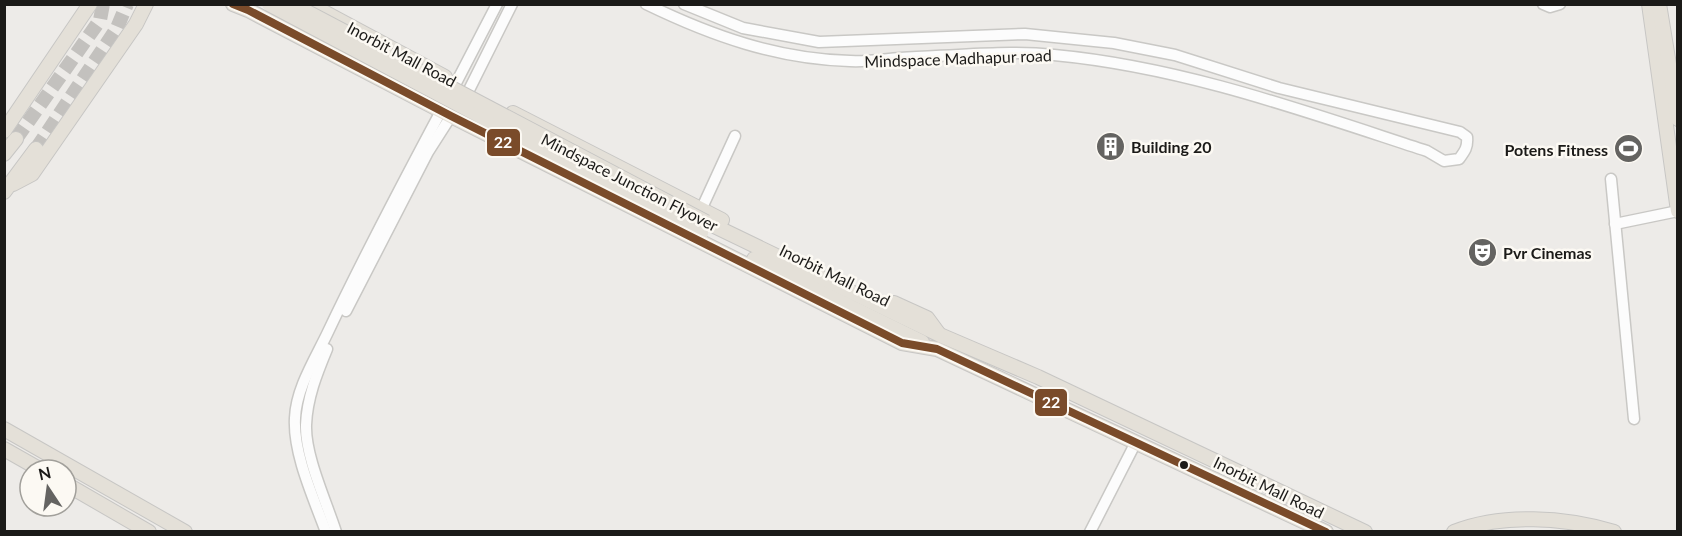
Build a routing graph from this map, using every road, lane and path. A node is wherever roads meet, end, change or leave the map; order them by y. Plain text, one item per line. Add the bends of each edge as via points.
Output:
1 (90, 4) edge
2 (137, 4) edge
3 (146, 4) edge
4 (233, 4) edge
5 (269, 4) edge
6 (292, 4) edge
7 (309, 4) edge
8 (497, 4) edge
9 (512, 4) edge
10 (646, 4) edge
11 (684, 4) edge
12 (1543, 4) edge
13 (1560, 4) edge
14 (1649, 4) edge
15 (1659, 4) edge
16 (335, 18) junction
17 (131, 29) junction
18 (850, 42) junction
19 (318, 46) junction
20 (851, 62) junction
21 (456, 83) junction
22 (1279, 88) junction
23 (469, 90) junction
24 (1273, 102) junction
25 (446, 113) junction
26 (1677, 119) edge
27 (10, 135) edge
28 (735, 136) dead end
29 (36, 149) tunnel mouth
30 (4, 154) edge
31 (635, 176) junction
32 (1611, 178) dead end
33 (9, 188) edge
34 (622, 201) junction
35 (1677, 211) edge
36 (702, 222) junction
37 (1615, 224) junction
38 (939, 342) junction
39 (1634, 419) dead end
40 (4, 429) edge
41 (1136, 442) junction
42 (4, 449) edge
43 (20, 458) edge
44 (78, 491) edge
45 (322, 504) junction
46 (149, 531) edge
47 (185, 531) edge
48 (326, 531) edge
49 (336, 531) edge
50 (1089, 531) edge
51 (1326, 531) edge
52 (1365, 531) edge
53 (1454, 531) edge
54 (1614, 531) edge

1 - 27 main road
2 - 17 main road via 129,21
3 - 17 main road
4 - 19 main road, Inorbit Mall Road
5 - 36 main road, Mindspace Junction Flyover, bridge
6 - 36 main road, Mindspace Junction Flyover, bridge
7 - 16 main road, Inorbit Mall Road
8 - 21 street
9 - 23 street
10 - 20 street, Mindspace Madhapur road via 716,36 776,53
11 - 18 street, Mindspace Madhapur road via 743,28 819,42
12 - 13 street
14 - 35 main road
15 - 26 main road
16 - 19 main road
16 - 21 main road, Inorbit Mall Road
17 - 33 main road via 32,174
18 - 20 street, Mindspace Madhapur road
18 - 22 street, Mindspace Madhapur road via 1025,34 1071,38 1175,55
19 - 25 main road, Inorbit Mall Road
20 - 24 street, Mindspace Madhapur road via 957,55 1051,55 1154,69
21 - 23 main road, Inorbit Mall Road
22 - 24 street
22 - 24 street, Mindspace Madhapur road via 1460,132 1467,136 1466,151 1459,159 1444,160 1427,151
23 - 31 main road, Inorbit Mall Road
25 - 34 main road, Inorbit Mall Road
25 - 45 street via 411,176 316,378 306,426
27 - 30 main road
28 - 36 street
29 - 33 main road
31 - 34 main road
31 - 36 main road, Inorbit Mall Road
32 - 37 street
34 - 38 main road, Inorbit Mall Road via 902,343
35 - 37 street
36 - 38 main road, Mindspace Junction Flyover
37 - 39 street
38 - 41 main road, Inorbit Mall Road
38 - 52 main road, Inorbit Mall Road via 1033,375
40 - 47 main road
41 - 50 street
41 - 51 main road, Inorbit Mall Road
42 - 43 main road
44 - 46 main road
45 - 48 street
45 - 49 street
53 - 54 main road via 1504,520 1588,525

